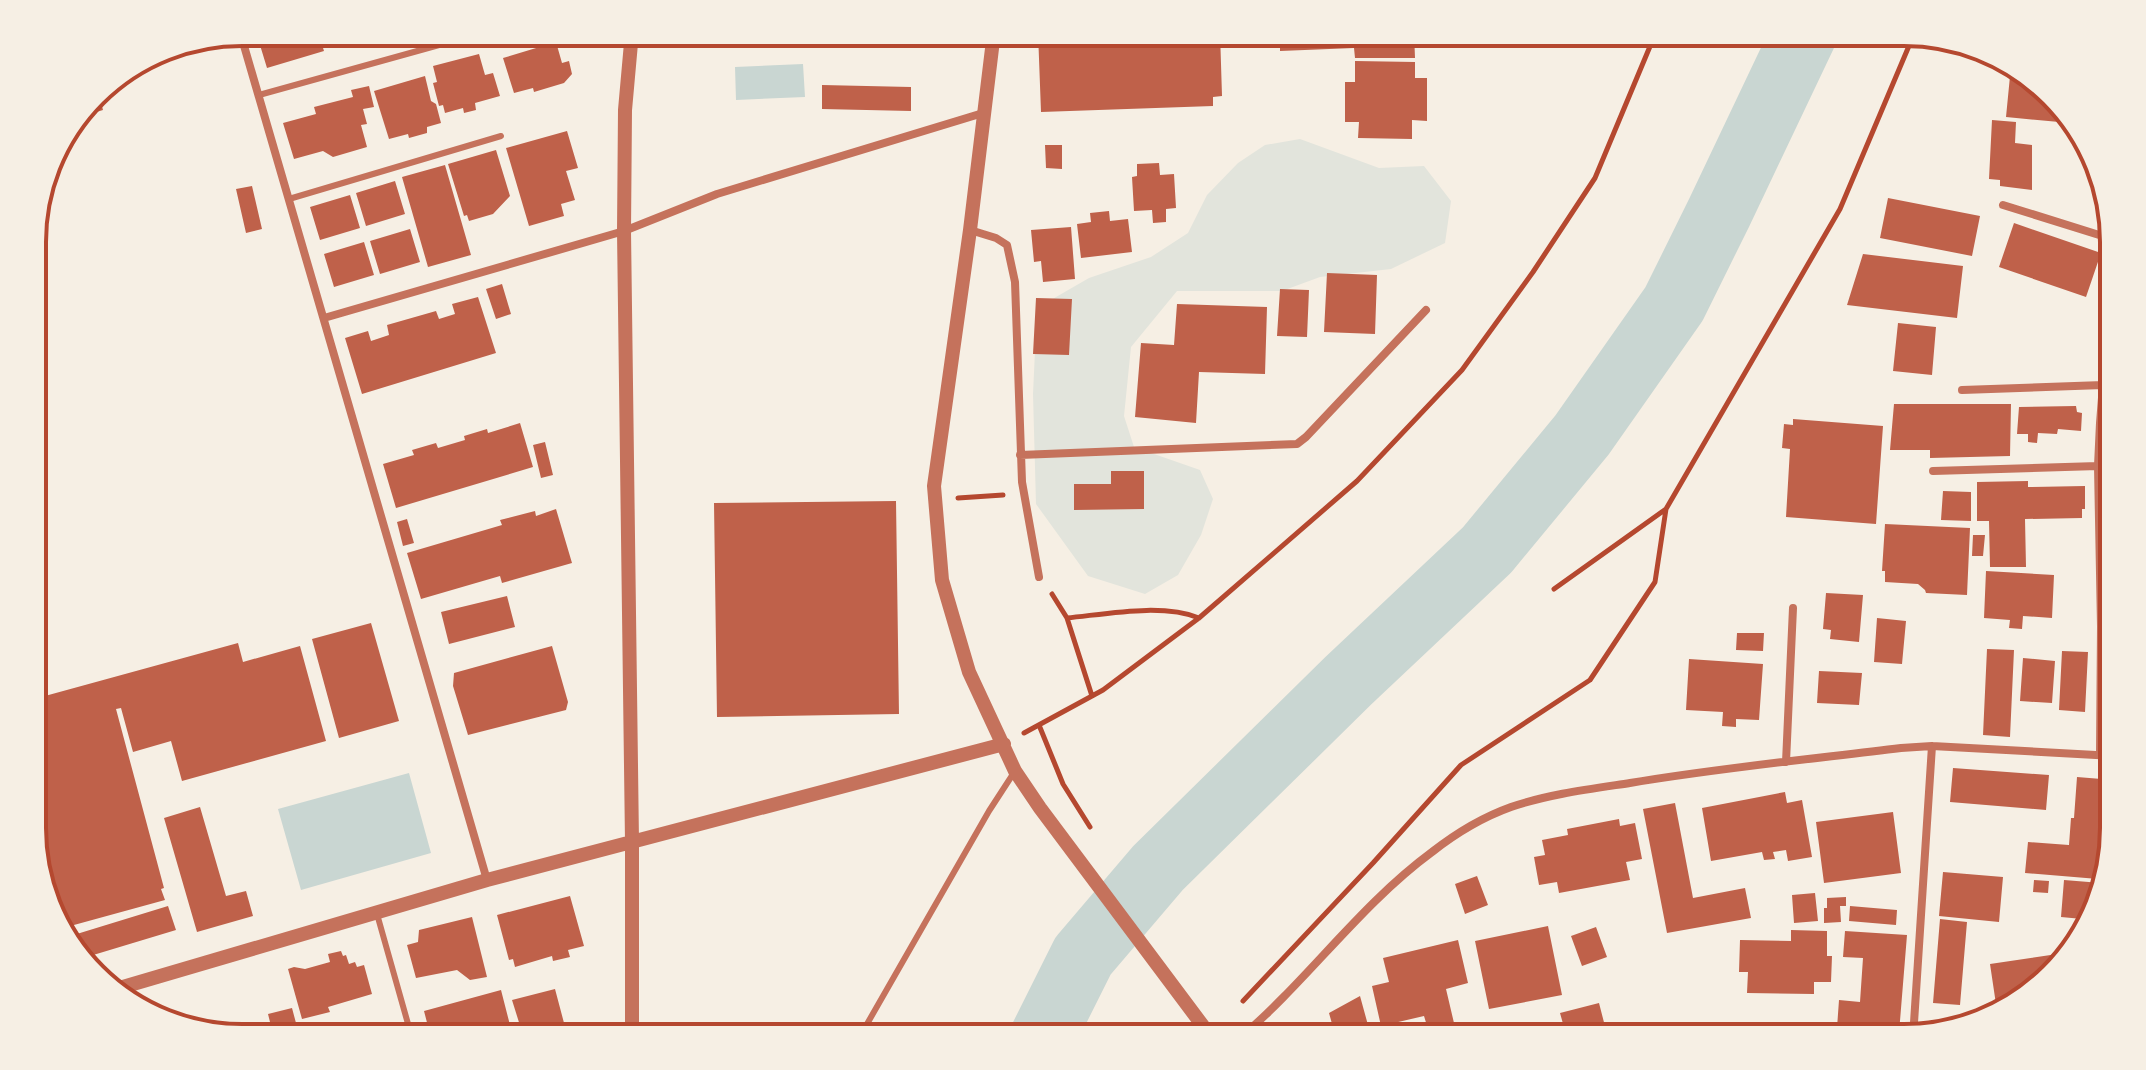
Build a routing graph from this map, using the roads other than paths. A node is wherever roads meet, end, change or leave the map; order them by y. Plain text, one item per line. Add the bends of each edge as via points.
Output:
1 (244, 46) edge
2 (435, 46) edge
3 (631, 46) edge
4 (992, 46) edge
5 (259, 95) junction
6 (983, 113) junction
7 (501, 136) dead end
8 (289, 199) junction
9 (2003, 205) dead end
10 (970, 230) junction
11 (624, 231) junction
12 (2099, 235) edge
13 (1426, 310) dead end
14 (324, 318) junction
15 (2100, 385) edge
16 (1962, 390) dead end
17 (2100, 434) edge
18 (1020, 455) junction
19 (2098, 466) junction
20 (1933, 471) dead end
21 (2099, 484) joint
22 (2100, 555) edge
23 (1039, 577) road end
24 (1793, 608) dead end
25 (1004, 744) junction
26 (1932, 746) junction
27 (2100, 755) edge
28 (1786, 762) junction
29 (1015, 771) junction
30 (632, 842) junction
31 (487, 880) junction
32 (376, 913) junction
33 (126, 986) edge
34 (408, 1024) edge
35 (632, 1024) edge
36 (867, 1024) edge
37 (1201, 1024) edge
38 (1256, 1024) edge
39 (1914, 1024) edge

1 - 5 street
2 - 5 lane
3 - 11 street
4 - 6 street
5 - 8 street
6 - 10 street
6 - 11 street via 717,194
7 - 8 lane
8 - 14 street
9 - 12 street
10 - 18 street via 1007,245 1015,282
10 - 25 street via 934,486 942,580 969,672
11 - 14 street
11 - 30 street
13 - 18 street via 1297,444
14 - 31 street
15 - 16 street
17 - 19 street
18 - 23 street
19 - 20 street
19 - 21 street
21 - 22 street
24 - 28 street
25 - 29 street
25 - 30 street
26 - 27 street
26 - 28 street
26 - 39 street
28 - 38 street via 1561,794 1510,808 1464,830 1388,890
29 - 36 lane
29 - 37 street
30 - 31 street
30 - 35 street
31 - 32 street
32 - 33 street
32 - 34 lane

